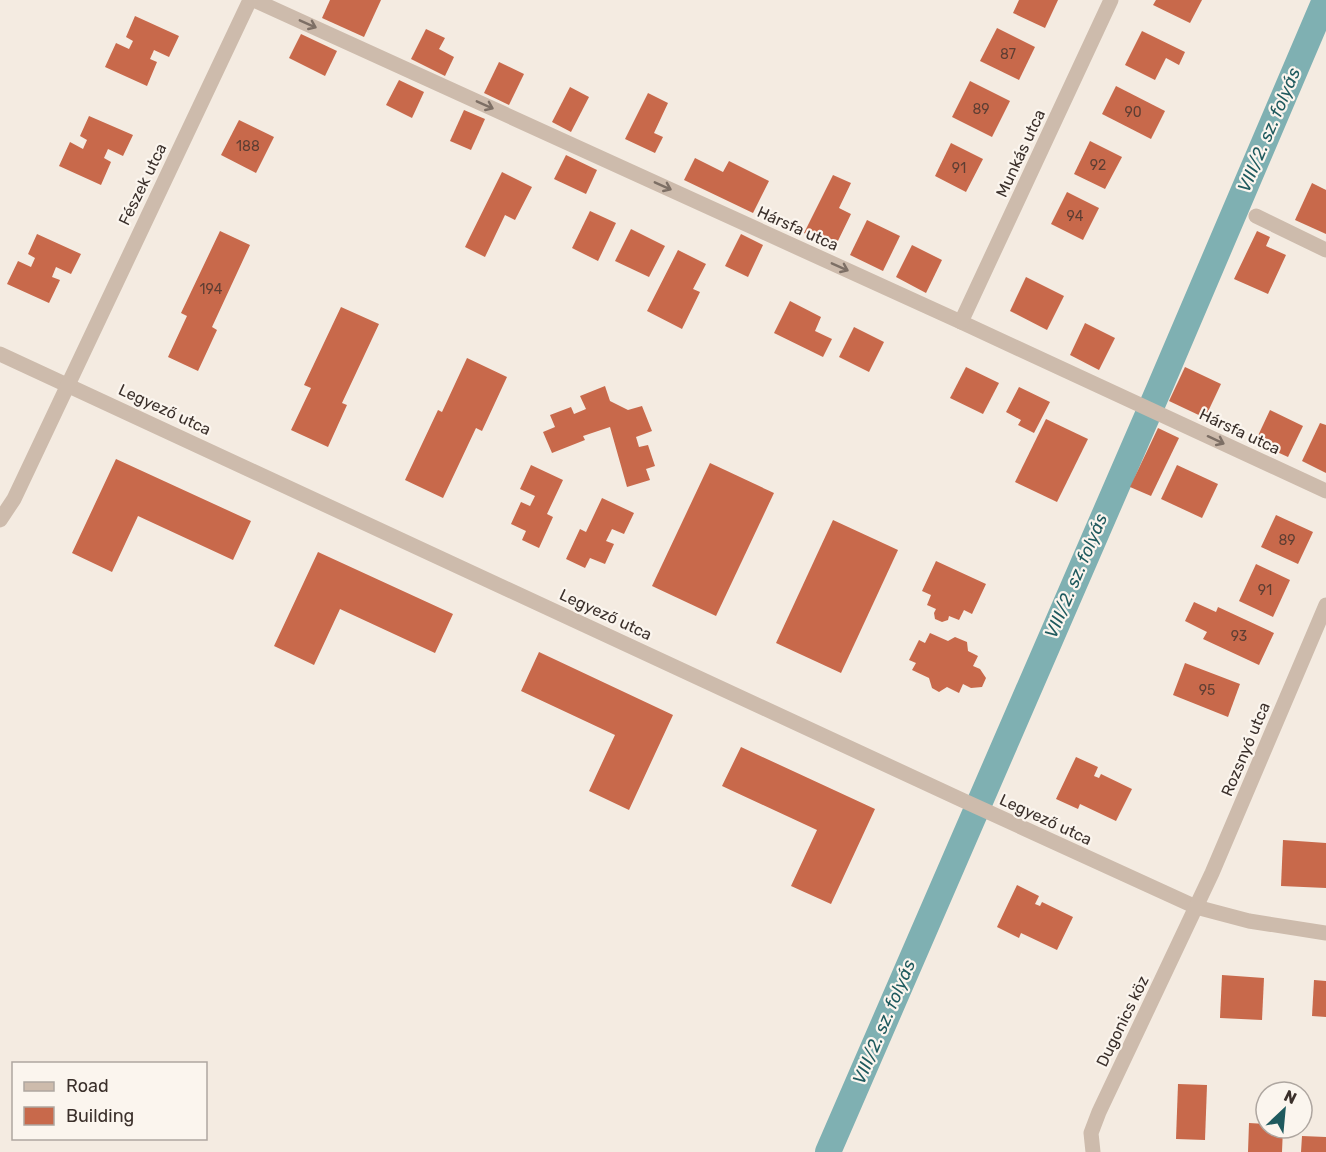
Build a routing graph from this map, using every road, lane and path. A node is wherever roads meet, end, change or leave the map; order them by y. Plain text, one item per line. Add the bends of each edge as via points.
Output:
1 (252, 0) edge
2 (1111, 0) edge
3 (1256, 216) dead end
4 (1326, 250) edge
5 (961, 322) junction
6 (0, 354) edge
7 (67, 384) junction
8 (1326, 491) edge
9 (0, 520) edge
10 (1326, 605) edge
11 (1196, 907) junction
12 (1326, 933) edge
13 (1094, 1152) edge

1 -> 5 street, Hársfa utca
1 - 7 street, Fészek utca
2 - 5 street, Munkás utca
3 - 4 street
5 -> 8 street, Hársfa utca
6 - 7 street, Legyező utca
7 - 9 street, Fészek utca via 14,499
7 - 11 street, Legyező utca
10 - 11 street, Rozsnyó utca
11 - 12 street, Legyező utca via 1248,921
11 - 13 street, Dugonics köz via 1099,1112 1091,1133

